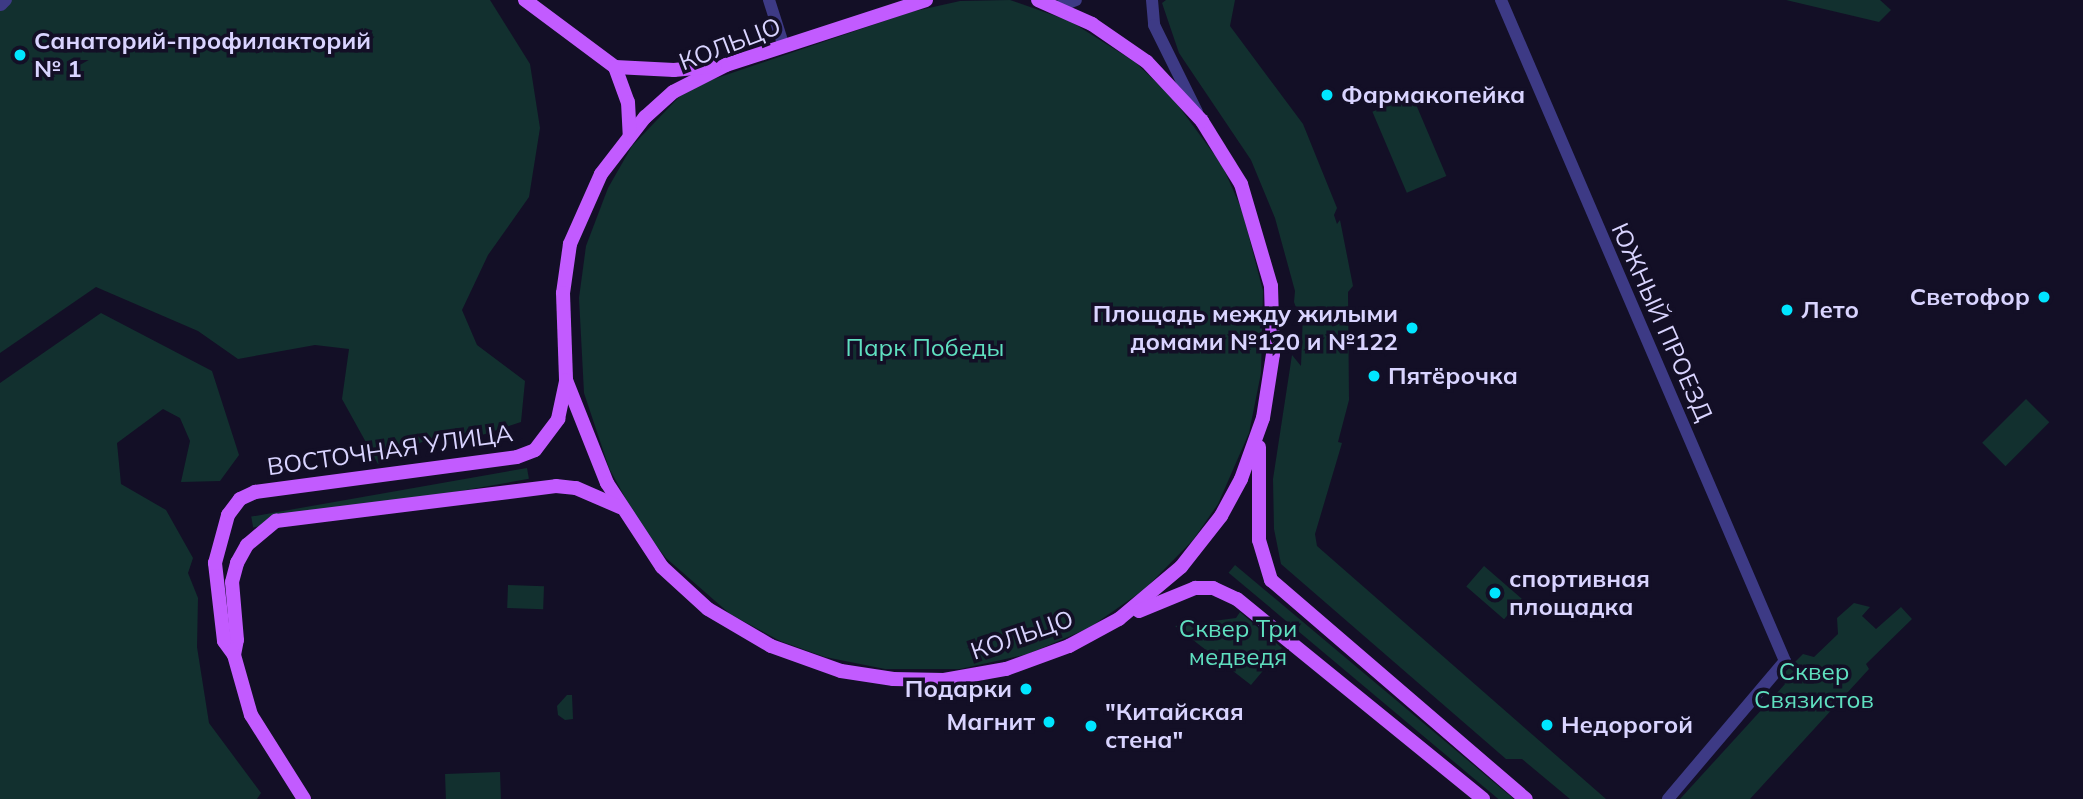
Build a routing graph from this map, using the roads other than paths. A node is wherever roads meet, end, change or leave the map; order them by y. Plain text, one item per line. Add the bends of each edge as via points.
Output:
1 (6, 0) edge
2 (525, 0) edge
3 (769, 0) edge
4 (926, 0) edge
5 (1038, 0) edge
6 (1076, 0) edge
7 (1152, 0) edge
8 (1501, 0) edge
9 (1, 5) edge
10 (1057, 7) junction
11 (784, 47) junction
12 (726, 65) junction
13 (615, 67) junction
14 (1202, 121) junction
15 (631, 135) junction
16 (566, 380) junction
17 (1263, 418) junction
18 (620, 508) junction
19 (1119, 620) junction
20 (234, 655) junction
21 (304, 799) edge
22 (1483, 799) edge
23 (1526, 799) edge
24 (1668, 799) edge

1 - 9 street
2 - 13 main road
3 - 11 street
4 - 11 main road, КОЛЬЦО
5 - 10 main road, КОЛЬЦО
6 - 10 street
7 - 14 street via 1154,25
8 - 24 street, ЮЖНЫЙ ПРОЕЗД via 1785,662
10 - 14 main road, КОЛЬЦО via 1136,52
11 - 12 main road, КОЛЬЦО
12 - 13 main road via 674,71
12 - 15 main road, КОЛЬЦО via 673,92
13 - 15 main road via 628,102
14 - 17 main road, КОЛЬЦО via 1241,184 1271,286 1273,354
15 - 16 main road, КОЛЬЦО via 601,174 570,244 562,324
16 - 18 main road, КОЛЬЦО
16 - 20 main road, ВОСТОЧНАЯ УЛИЦА via 549,437 535,450 517,457 255,492 240,499 218,539 216,591 224,641
17 - 19 main road, КОЛЬЦО via 1241,479 1221,516 1181,566
17 - 23 main road via 1256,513 1263,562 1271,580
18 - 19 main road, КОЛЬЦО via 662,567 708,609 771,646 841,671 893,679 979,676 1069,646
18 - 20 main road via 576,488 556,486 276,520 247,545 237,563 232,582
19 - 22 main road via 1176,593 1203,587 1237,599
20 - 21 main road via 251,715

